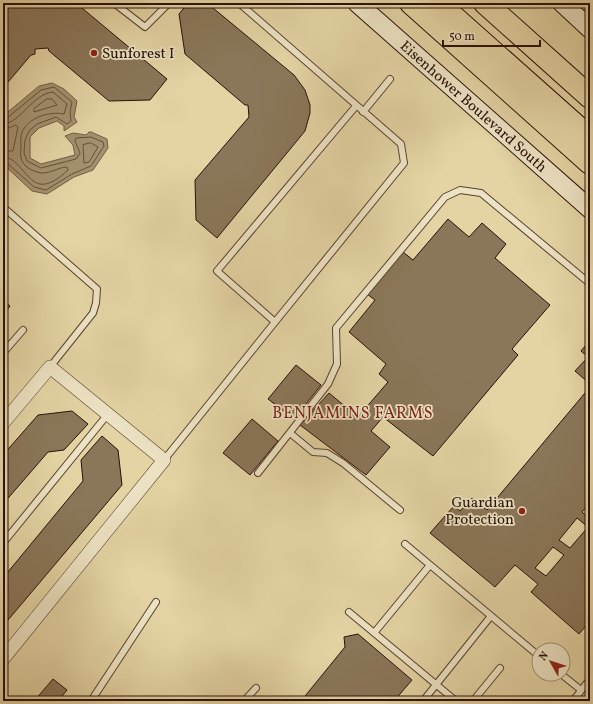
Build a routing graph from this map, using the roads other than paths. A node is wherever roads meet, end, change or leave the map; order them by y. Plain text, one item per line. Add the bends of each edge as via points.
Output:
1 (114, 3) edge
2 (169, 3) edge
3 (239, 3) edge
4 (357, 3) edge
5 (411, 3) edge
6 (438, 3) edge
7 (485, 3) edge
8 (562, 3) edge
9 (590, 29) edge
10 (390, 79) dead end
11 (590, 97) edge
12 (356, 106) junction
13 (363, 112) junction
14 (590, 138) edge
15 (590, 163) edge
16 (3, 207) edge
17 (590, 209) edge
18 (588, 282) dead end
19 (275, 322) junction
20 (23, 330) dead end
21 (3, 352) edge
22 (50, 367) junction
23 (108, 414) junction
24 (3, 423) edge
25 (290, 433) junction
26 (164, 460) junction
27 (258, 473) dead end
28 (400, 510) dead end
29 (3, 543) edge
30 (405, 544) dead end
31 (430, 564) junction
32 (156, 602) dead end
33 (349, 612) dead end
34 (491, 616) junction
35 (374, 633) junction
36 (531, 649) edge
37 (3, 659) edge
38 (500, 668) dead end
39 (590, 679) edge
40 (571, 682) edge
41 (436, 685) junction
42 (256, 688) dead end
43 (581, 690) junction
44 (92, 701) edge
45 (244, 701) edge
46 (423, 701) edge
47 (456, 701) edge
48 (473, 701) edge
49 (572, 701) edge

1 - 2 lane via 145,27
3 - 12 lane
4 - 17 main road, Eisenhower Boulevard South
5 - 15 highway
6 - 14 highway
7 - 11 highway
8 - 9 main road
10 - 13 lane
12 - 13 lane
12 - 19 lane via 217,271
13 - 19 lane via 401,144 404,163
16 - 22 lane via 97,289 92,313
18 - 25 lane via 481,193 460,190 445,197 336,328 337,364 328,384
19 - 26 lane
20 - 21 lane
22 - 23 street
22 - 24 street
23 - 26 street
23 - 29 lane
25 - 27 lane
25 - 28 lane via 313,452 327,453 343,463
26 - 37 street
30 - 31 lane
31 - 34 lane
31 - 35 lane
32 - 44 lane
33 - 35 lane
34 - 36 lane
34 - 41 lane
35 - 41 lane
38 - 48 lane
39 - 43 lane
40 - 43 lane
41 - 46 lane
41 - 47 lane
42 - 45 lane
43 - 49 lane

